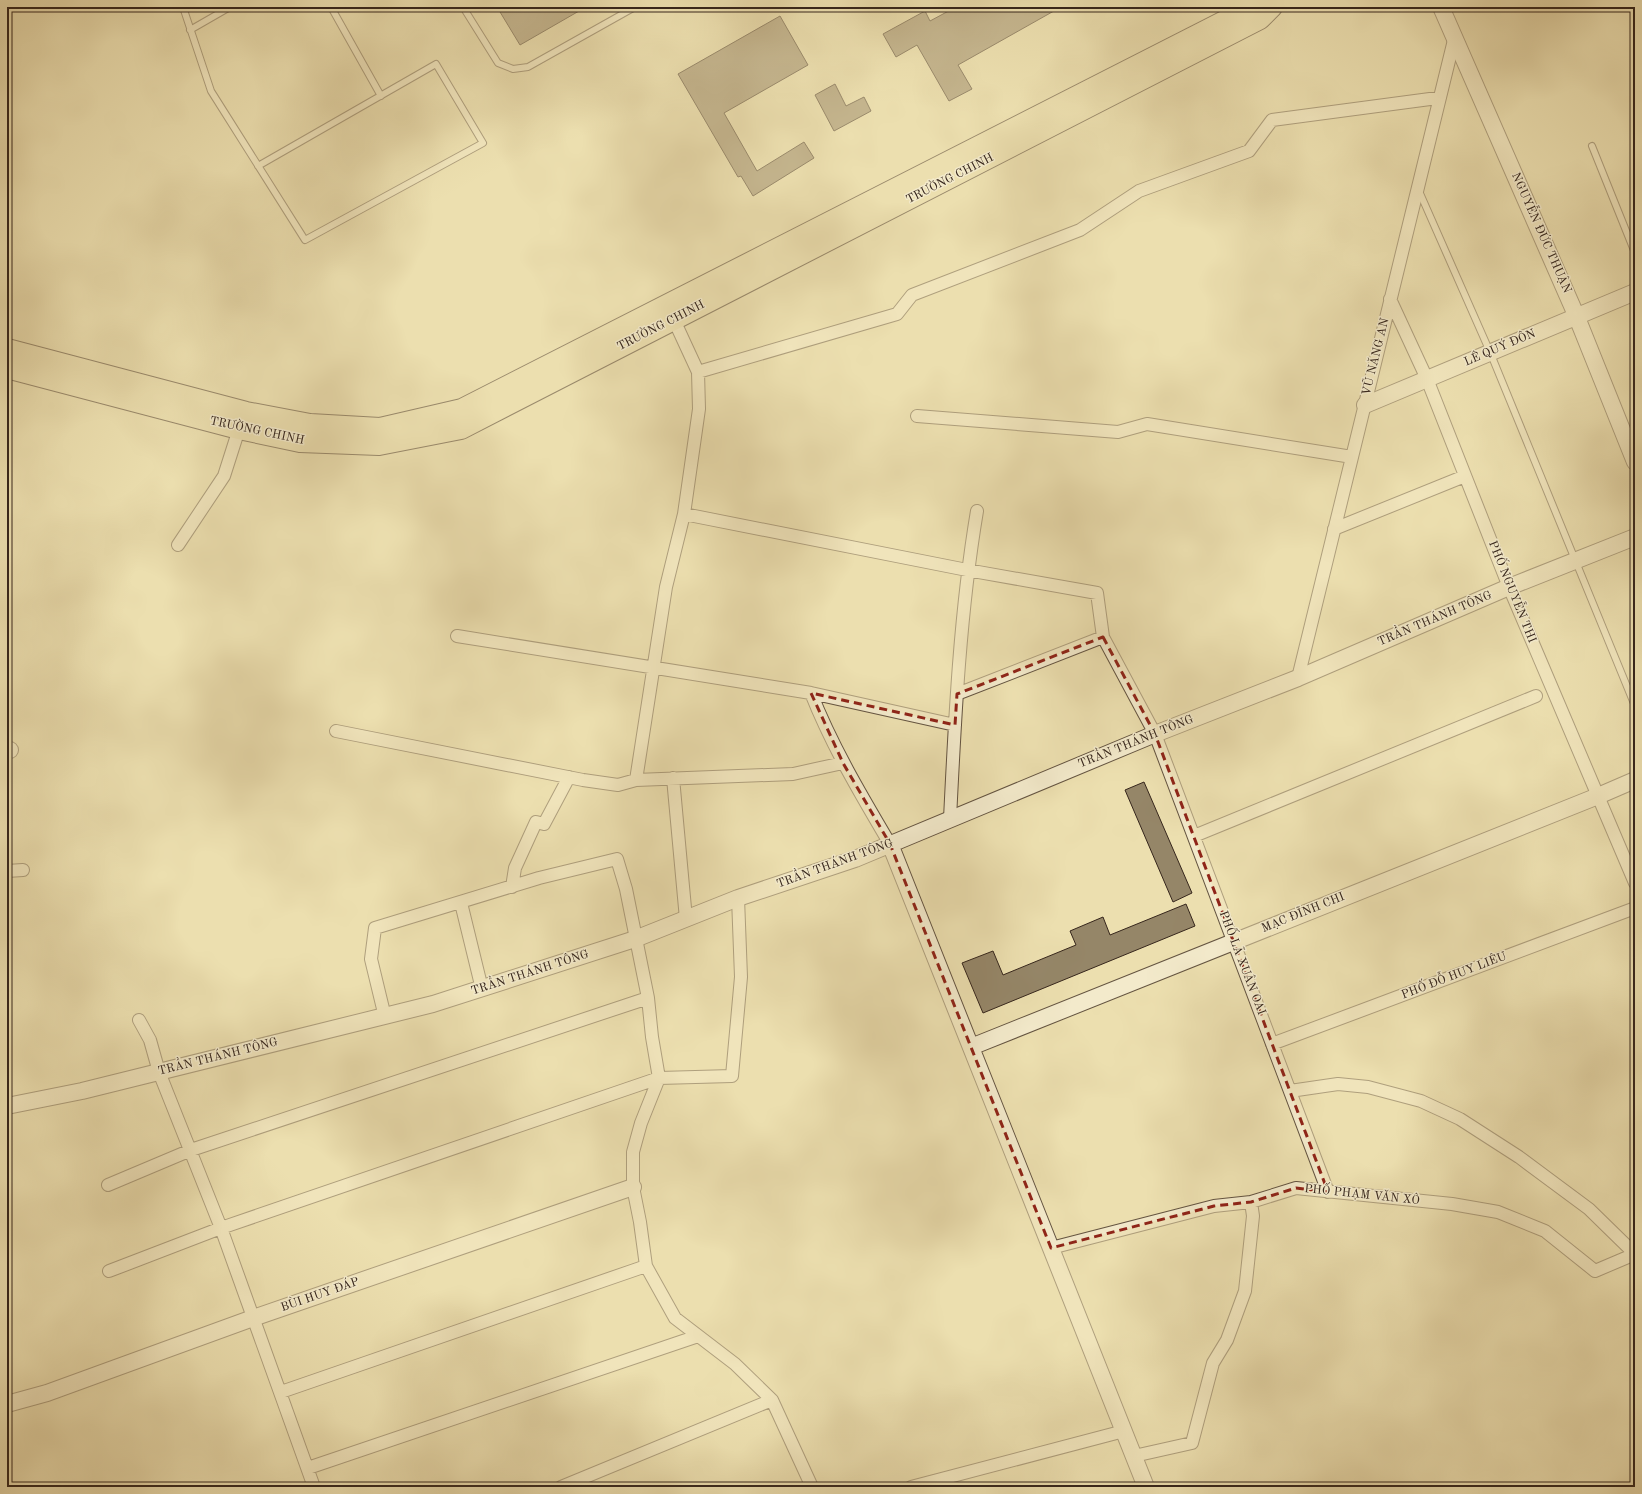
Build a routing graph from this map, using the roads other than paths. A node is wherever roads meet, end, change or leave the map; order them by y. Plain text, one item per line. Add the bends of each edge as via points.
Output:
1 (182, 7) edge
2 (230, 7) edge
3 (331, 7) edge
4 (463, 7) edge
5 (636, 7) edge
6 (1259, 7) edge
7 (1272, 7) edge
8 (1440, 7) edge
9 (190, 30) junction
10 (1455, 36) junction
11 (381, 96) junction
12 (1439, 99) junction
13 (1592, 146) dead end
14 (258, 166) junction
15 (1418, 188) junction
16 (1635, 253) edge
17 (1635, 292) edge
18 (1390, 299) junction
19 (1576, 315) junction
20 (674, 320) junction
21 (7, 349) edge
22 (1490, 352) junction
23 (7, 368) edge
24 (698, 372) junction
25 (1427, 379) junction
26 (1365, 405) junction
27 (917, 416) dead end
28 (239, 429) junction
29 (1352, 458) junction
30 (1635, 462) edge
31 (1465, 476) junction
32 (977, 511) dead end
33 (684, 514) junction
34 (1334, 529) junction
35 (1635, 537) edge
36 (178, 545) dead end
37 (1577, 560) junction
38 (967, 570) junction
39 (1509, 587) junction
40 (457, 636) dead end
41 (1103, 637) junction
42 (653, 668) junction
43 (1298, 678) junction
44 (811, 693) junction
45 (957, 694) junction
46 (1536, 696) dead end
47 (1635, 706) edge
48 (955, 725) junction
49 (336, 731) dead end
50 (1155, 734) junction
51 (843, 763) junction
52 (569, 777) junction
53 (673, 778) junction
54 (636, 780) junction
55 (1635, 780) edge
56 (1598, 796) junction
57 (950, 819) junction
58 (1194, 836) junction
59 (890, 844) junction
60 (23, 870) dead end
61 (7, 871) edge
62 (1635, 883) edge
63 (512, 887) junction
64 (738, 898) junction
65 (460, 903) junction
66 (1635, 908) edge
67 (686, 919) junction
68 (635, 939) junction
69 (1234, 941) junction
70 (482, 989) junction
71 (648, 998) junction
72 (385, 1016) junction
73 (139, 1020) dead end
74 (1272, 1044) junction
75 (971, 1047) junction
76 (159, 1072) junction
77 (659, 1078) junction
78 (1290, 1091) junction
79 (7, 1106) edge
80 (191, 1150) junction
81 (108, 1185) dead end
82 (633, 1187) junction
83 (1328, 1192) junction
84 (1251, 1202) junction
85 (221, 1228) junction
86 (1051, 1248) junction
87 (1635, 1253) edge
88 (646, 1266) junction
89 (109, 1271) dead end
90 (253, 1318) junction
91 (698, 1336) junction
92 (281, 1392) junction
93 (772, 1400) junction
94 (7, 1404) edge
95 (1124, 1431) junction
96 (1134, 1456) junction
97 (308, 1468) junction
98 (314, 1487) edge
99 (561, 1487) edge
100 (812, 1487) edge
101 (911, 1487) edge
102 (1146, 1487) edge

1 - 9 lane
2 - 9 lane
3 - 11 lane
4 - 5 lane via 498,63 513,69 528,67
6 - 21 main road, TRƯỜNG CHINH via 1248,9 462,409 380,428 310,424 246,412
7 - 20 main road, TRƯỜNG CHINH via 1260,19
8 - 10 street, NGUYỄN ĐỨC THUẬN
9 - 14 lane via 211,91
10 - 12 street, VŨ NĂNG AN
10 - 19 street, NGUYỄN ĐỨC THUẬN
11 - 14 lane
11 - 14 lane via 436,64 483,144 306,240
12 - 15 street, VŨ NĂNG AN
12 - 24 street via 1272,120 1249,151 1138,191 1080,230 912,295 897,314
13 - 16 lane
15 - 18 street, VŨ NĂNG AN
15 - 22 lane
17 - 19 street, LÊ QUÝ ĐÔN
18 - 25 street, PHỐ NGUYỄN THI
18 - 26 street, VŨ NĂNG AN
19 - 22 street, LÊ QUÝ ĐÔN
19 - 30 street, NGUYỄN ĐỨC THUẬN
20 - 24 street
20 - 28 main road, TRƯỜNG CHINH via 461,429 379,446 300,442
22 - 25 street, LÊ QUÝ ĐÔN
22 - 37 lane
23 - 28 main road, TRƯỜNG CHINH
24 - 33 street via 699,409
25 - 26 street, LÊ QUÝ ĐÔN
25 - 31 street, PHỐ NGUYỄN THI
26 - 29 street, VŨ NĂNG AN
27 - 29 street via 1118,432 1147,424
28 - 36 street via 224,476
29 - 34 street, VŨ NĂNG AN
31 - 34 street
31 - 39 street, PHỐ NGUYỄN THI
32 - 38 street
33 - 38 street
33 - 42 street via 666,587
34 - 43 street, VŨ NĂNG AN
35 - 37 street, TRẦN THÁNH TÔNG
37 - 39 street, TRẦN THÁNH TÔNG
37 - 47 lane
38 - 41 street via 1097,593
38 - 45 street
39 - 43 street, TRẦN THÁNH TÔNG
39 - 56 street, PHỐ NGUYỄN THI
40 - 42 street
41 - 45 street
41 - 50 street, PHỐ LÃ XUÂN OAI
42 - 44 street
42 - 54 street
43 - 50 street, TRẦN THÁNH TÔNG
44 - 48 street
44 - 51 street
45 - 48 street
46 - 58 street
48 - 57 street
49 - 52 street
50 - 57 street, TRẦN THÁNH TÔNG
50 - 58 street, PHỐ LÃ XUÂN OAI
51 - 53 street via 793,774
51 - 59 street
52 - 54 street via 618,785
52 - 63 street via 544,824 536,822 515,868
53 - 54 street
53 - 67 street
55 - 56 street, MẠC ĐĨNH CHI
56 - 62 street, PHỐ NGUYỄN THI
56 - 69 street, MẠC ĐĨNH CHI
57 - 59 street, TRẦN THÁNH TÔNG
58 - 69 street, PHỐ LÃ XUÂN OAI
59 - 64 street, TRẦN THÁNH TÔNG via 848,862
59 - 75 street
60 - 61 street
63 - 65 street
63 - 68 street via 617,858 626,889
64 - 67 street, TRẦN THÁNH TÔNG
64 - 77 street via 741,977 732,1076
65 - 70 street
65 - 72 street via 375,928 371,959
66 - 74 street, PHỐ ĐỖ HUY LIÊU
67 - 68 street, TRẦN THÁNH TÔNG
68 - 70 street, TRẦN THÁNH TÔNG
68 - 71 street
69 - 74 street, PHỐ LÃ XUÂN OAI
69 - 75 street, MẠC ĐĨNH CHI
70 - 72 street, TRẦN THÁNH TÔNG
71 - 77 street
71 - 80 street
72 - 76 street, TRẦN THÁNH TÔNG
73 - 76 street via 150,1040
74 - 78 street, PHỐ LÃ XUÂN OAI
75 - 86 street
76 - 79 street, TRẦN THÁNH TÔNG
76 - 80 street
77 - 82 street via 633,1152
77 - 85 street
78 - 83 street, PHỐ LÃ XUÂN OAI
78 - 87 street via 1338,1084 1368,1087 1422,1101 1460,1119 1519,1157 1589,1209
80 - 81 street
80 - 85 street
82 - 88 street
82 - 90 street, BÙI HUY ĐÁP
83 - 84 street, PHỐ PHẠM VĂN XÔ via 1296,1188
83 - 87 street, PHỐ PHẠM VĂN XÔ via 1452,1204 1498,1212 1545,1231 1596,1271
84 - 86 street, PHỐ PHẠM VĂN XÔ via 1214,1206
84 - 96 street via 1253,1216 1244,1291 1227,1340 1213,1363 1192,1443
85 - 89 street
85 - 90 street
86 - 95 street
88 - 91 street via 675,1318
88 - 92 street
90 - 92 street
90 - 94 street, BÙI HUY ĐÁP via 47,1393
91 - 93 street via 735,1364
91 - 97 street
92 - 97 street
93 - 99 street
93 - 100 street
95 - 96 street
95 - 101 street
96 - 102 street
97 - 98 street

